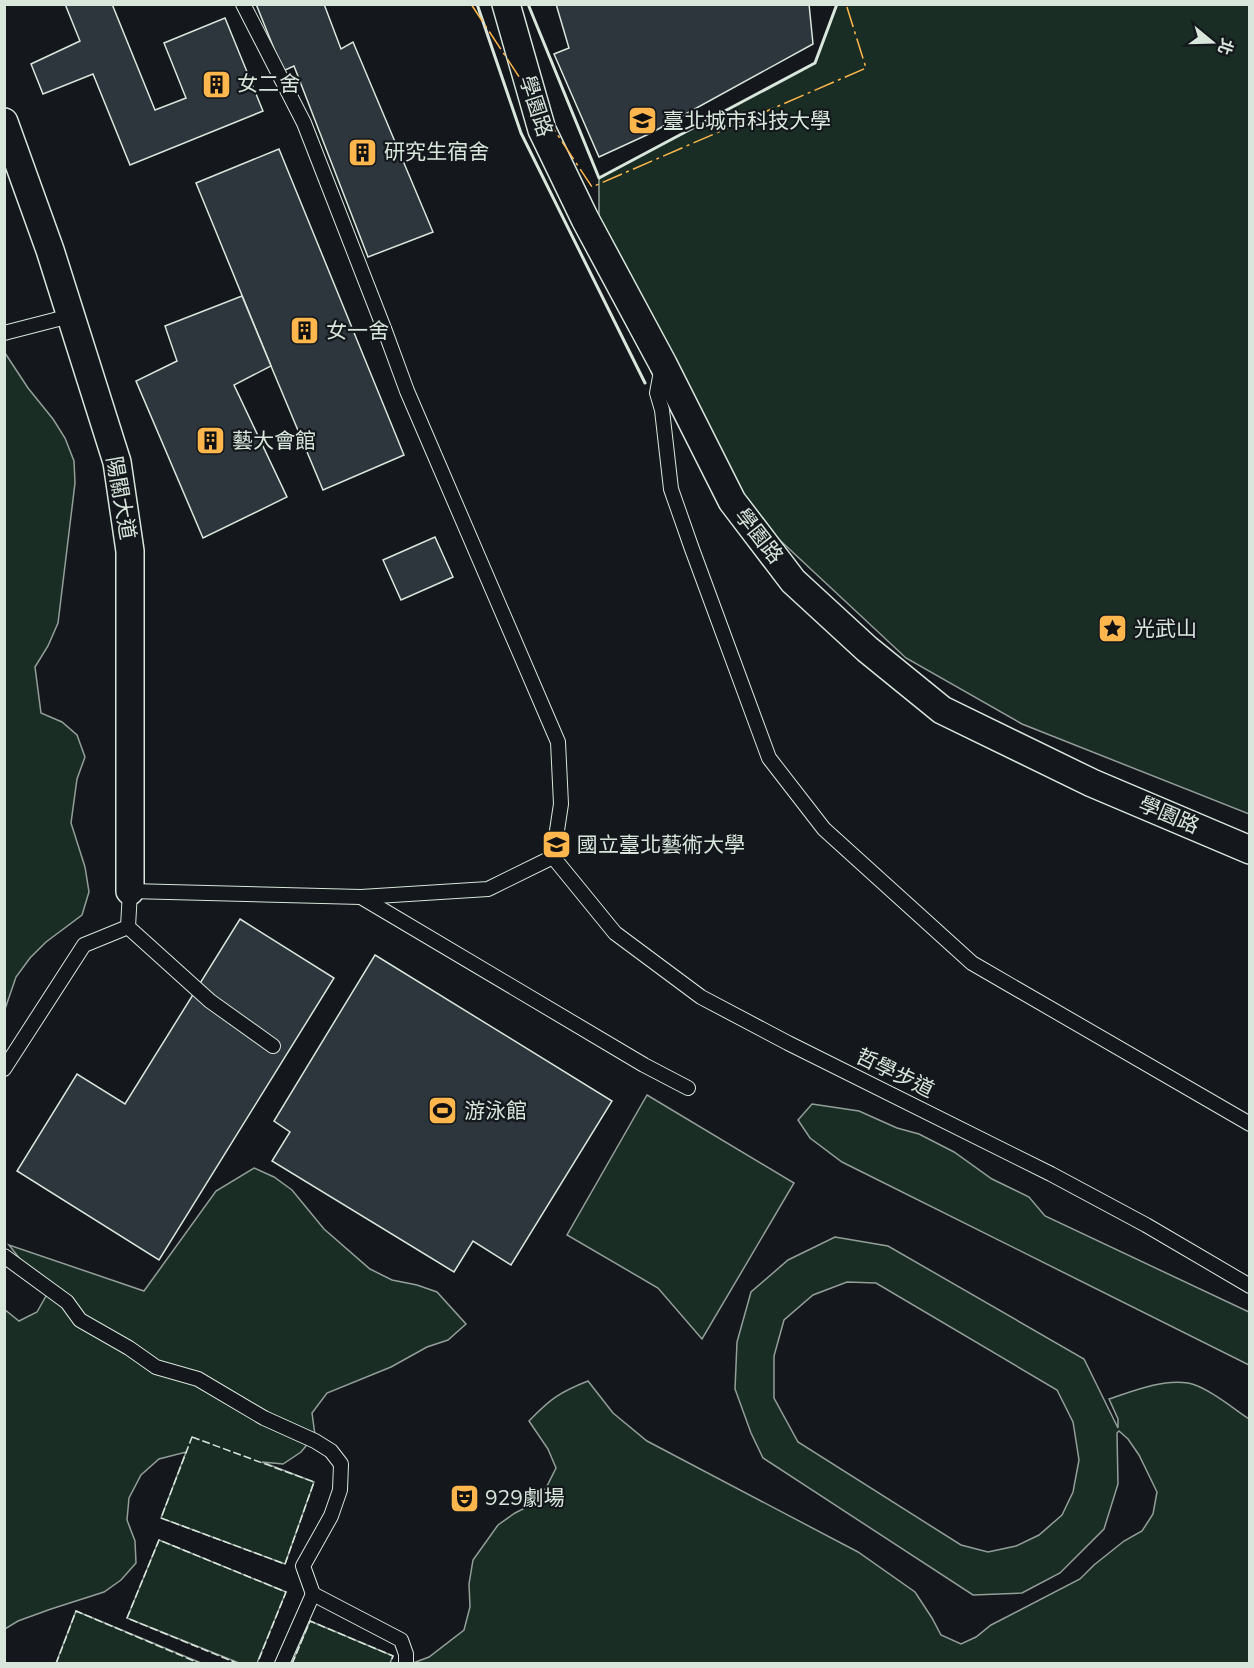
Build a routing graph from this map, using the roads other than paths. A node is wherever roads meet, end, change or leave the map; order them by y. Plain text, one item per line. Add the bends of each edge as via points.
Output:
1 (243, 4) edge
2 (506, 4) edge
3 (4, 122) edge
4 (70, 315) junction
5 (4, 333) edge
6 (663, 364) junction
7 (1250, 850) edge
8 (553, 857) junction
9 (130, 891) junction
10 (361, 897) junction
11 (128, 927) junction
12 (273, 1046) dead end
13 (4, 1069) edge
14 (688, 1088) dead end
15 (1250, 1124) edge
16 (4, 1256) edge
17 (1250, 1286) edge
18 (313, 1594) junction
19 (282, 1664) edge
20 (406, 1664) edge

1 - 8 lane via 304,123 407,391 558,742 561,804
2 - 6 street, 學園路 via 542,130
3 - 4 street, 陽關大道
4 - 5 lane
4 - 9 street, 陽關大道 via 117,462 130,551
6 - 7 street, 學園路 via 732,501 793,580 867,649 942,710 1092,783
6 - 15 lane via 657,393 671,489 769,758 824,830 972,963
8 - 10 lane via 488,889
8 - 17 lane, 哲學步道 via 615,933 700,997 1051,1174
9 - 10 lane
9 - 11 lane
10 - 14 lane
11 - 12 lane via 210,1001
11 - 13 lane via 84,945
16 - 18 lane via 67,1302 80,1320 156,1367 198,1379 331,1451 340,1464 340,1491 303,1566
18 - 19 lane
18 - 20 lane via 401,1640

